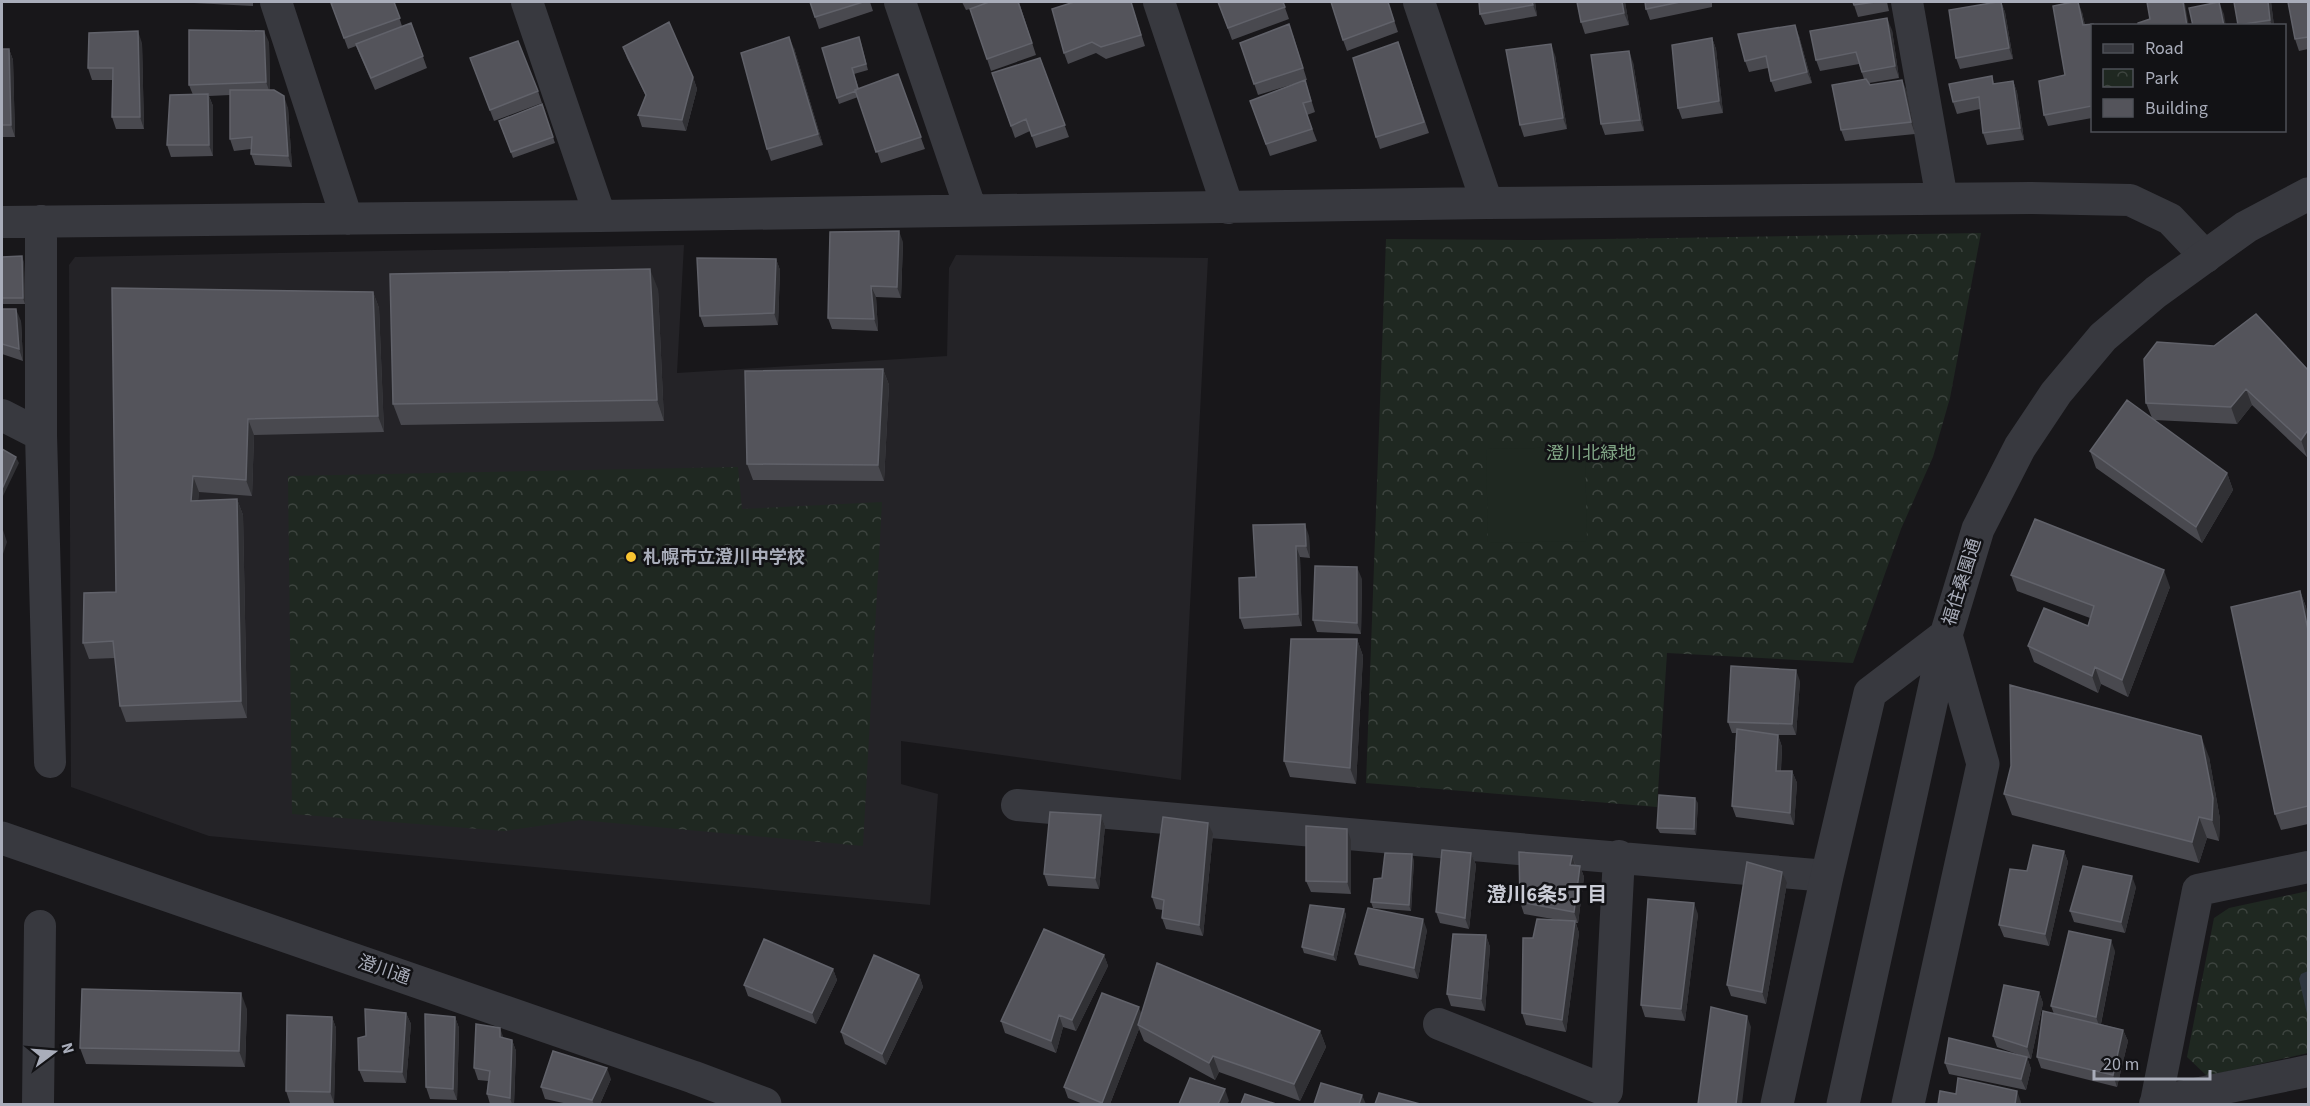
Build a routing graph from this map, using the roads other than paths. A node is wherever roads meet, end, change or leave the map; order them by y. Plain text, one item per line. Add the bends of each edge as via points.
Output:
1 (276, 2) edge
2 (527, 2) edge
3 (900, 2) edge
4 (1159, 2) edge
5 (1419, 2) edge
6 (1907, 2) edge
7 (2308, 194) edge
8 (1942, 199) junction
9 (1487, 203) junction
10 (1228, 207) junction
11 (971, 210) junction
12 (600, 216) junction
13 (347, 219) junction
14 (41, 221) junction
15 (2, 222) edge
16 (2206, 257) junction
17 (2, 415) edge
18 (41, 435) junction
19 (1946, 635) junction
20 (50, 762) dead end
21 (1017, 806) dead end
22 (2, 838) edge
23 (1619, 856) junction
24 (2308, 867) edge
25 (1827, 876) junction
26 (40, 926) dead end
27 (1439, 1024) dead end
28 (2308, 1071) edge
29 (2156, 1103) edge
30 (38, 1104) edge
31 (765, 1104) edge
32 (1777, 1104) edge
33 (1843, 1104) edge
34 (1908, 1104) edge

1 - 13 street
2 - 12 street
3 - 11 street
4 - 10 street
5 - 9 street
6 - 8 street
7 - 16 street, 福住桑園通 via 2246,227
8 - 9 street
8 - 16 street via 2130,200 2170,219
9 - 10 street
10 - 11 street
11 - 12 street
12 - 13 street
13 - 14 street
14 - 15 street
14 - 18 street
16 - 19 street, 福住桑園通 via 2156,292 2103,337 2056,393 2020,447 1978,529
17 - 18 street
18 - 20 street
19 - 25 street via 1870,693
19 - 33 street, 福住桑園通
19 - 34 street via 1983,764
21 - 23 street
22 - 31 street, 澄川通
23 - 25 street
23 - 27 street via 1607,1091
24 - 29 street via 2198,890
25 - 32 street
26 - 30 street
28 - 29 street

